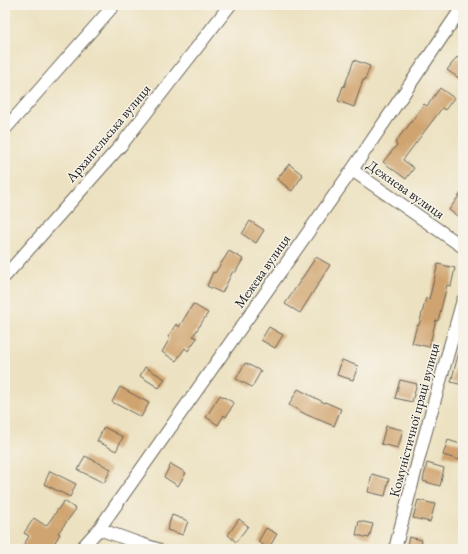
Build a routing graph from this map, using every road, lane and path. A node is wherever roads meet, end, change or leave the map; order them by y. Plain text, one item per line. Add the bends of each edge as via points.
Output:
1 (114, 5) edge
2 (230, 5) edge
3 (463, 6) edge
4 (5, 129) edge
5 (352, 170) junction
6 (463, 247) edge
7 (5, 276) edge
8 (463, 300) edge
9 (99, 529) junction
10 (81, 549) edge
11 (157, 549) edge
12 (395, 549) edge

1 - 4 street
2 - 7 street, Архангельська вулиця via 122,144
3 - 5 street, Межева вулиця
5 - 6 street, Дежнева вулиця
5 - 9 street, Межева вулиця
8 - 12 street, Комуністичної праці вулиця
9 - 10 street, Межева вулиця
9 - 11 street

